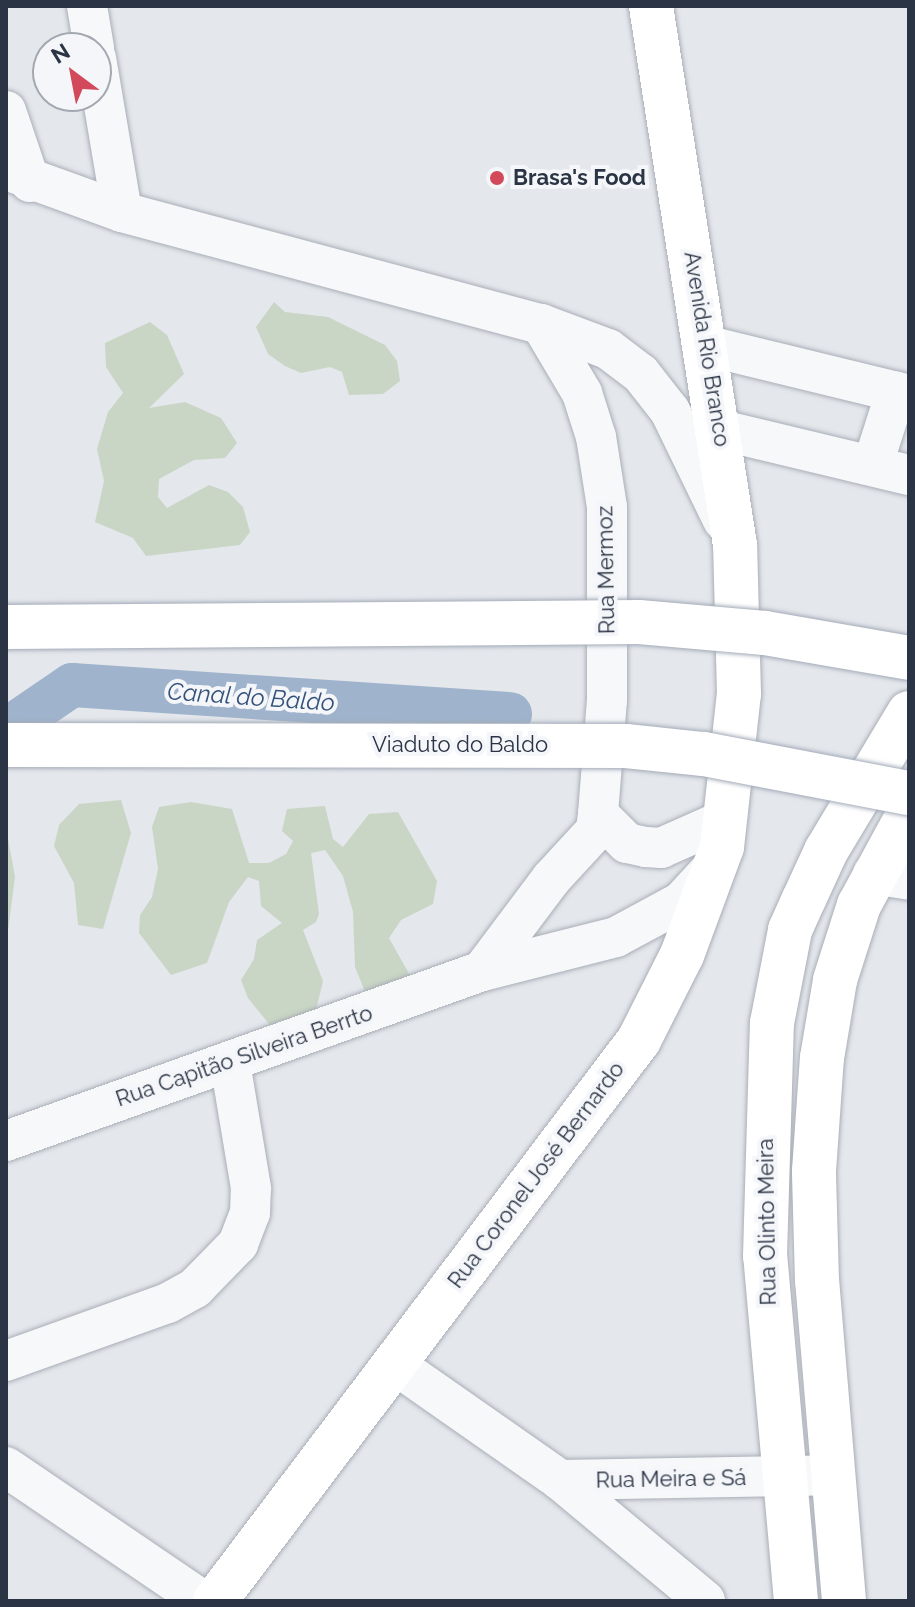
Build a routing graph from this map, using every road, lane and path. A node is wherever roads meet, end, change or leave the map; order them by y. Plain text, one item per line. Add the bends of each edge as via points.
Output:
1 (87, 6) edge
2 (651, 6) edge
3 (91, 32) edge
4 (6, 111) edge
5 (105, 112) edge
6 (18, 176) edge
7 (122, 212) junction
8 (541, 324) junction
9 (708, 346) junction
10 (903, 394) edge
11 (721, 430) junction
12 (891, 469) edge
13 (735, 545) junction
14 (6, 627) edge
15 (909, 658) edge
16 (739, 694) joint
17 (909, 713) edge
18 (6, 745) edge
19 (909, 793) edge
20 (909, 813) edge
21 (724, 820) junction
22 (597, 822) junction
23 (716, 864) junction
24 (891, 877) edge
25 (482, 971) junction
26 (230, 1062) junction
27 (6, 1141) edge
28 (6, 1361) edge
29 (393, 1363) junction
30 (6, 1467) edge
31 (833, 1475) junction
32 (782, 1478) junction
33 (560, 1480) junction
34 (203, 1601) edge
35 (215, 1601) edge
36 (705, 1601) edge
37 (796, 1601) edge
38 (844, 1601) edge

1 - 3 street
2 - 9 main road, Avenida Rio Branco
4 - 6 street
5 - 7 street
6 - 7 street
7 - 8 street
8 - 13 street via 608,349 641,374 670,411
8 - 22 street, Rua Mermoz via 582,393 596,437 607,507 607,700
9 - 10 street
9 - 11 main road, Avenida Rio Branco
10 - 12 street
11 - 12 street
11 - 13 main road, Avenida Rio Branco
13 - 16 main road, Avenida Rio Branco
14 - 15 main road, bridge via 639,622 765,633
16 - 21 main road, Rua Coronel José Bernardo
17 - 32 main road, Rua Olinto Meira via 826,851 790,930 772,1023 765,1256
18 - 19 main road, Viaduto do Baldo, bridge via 626,746 781,767
20 - 24 main road
21 - 22 street via 661,848 627,843
21 - 23 main road, Rua Coronel José Bernardo
22 - 25 street
23 - 25 street, Rua Capitão Silveira Berrto via 681,902 616,937
23 - 29 main road, Rua Coronel José Bernardo via 682,955 639,1040
24 - 31 main road via 835,980 817,1129 817,1281
25 - 26 street, Rua Capitão Silveira Berrto
26 - 27 street, Rua Capitão Silveira Berrto
26 - 28 street via 251,1188 250,1213 238,1244 195,1288 168,1303
29 - 33 street, Rua Meira e Sá
29 - 35 main road, Rua Coronel José Bernardo
30 - 34 street
31 - 32 street, Rua Meira e Sá
31 - 38 main road
32 - 33 street, Rua Meira e Sá
32 - 37 main road, Rua Olinto Meira
33 - 36 street, Rua Meira e Sá

